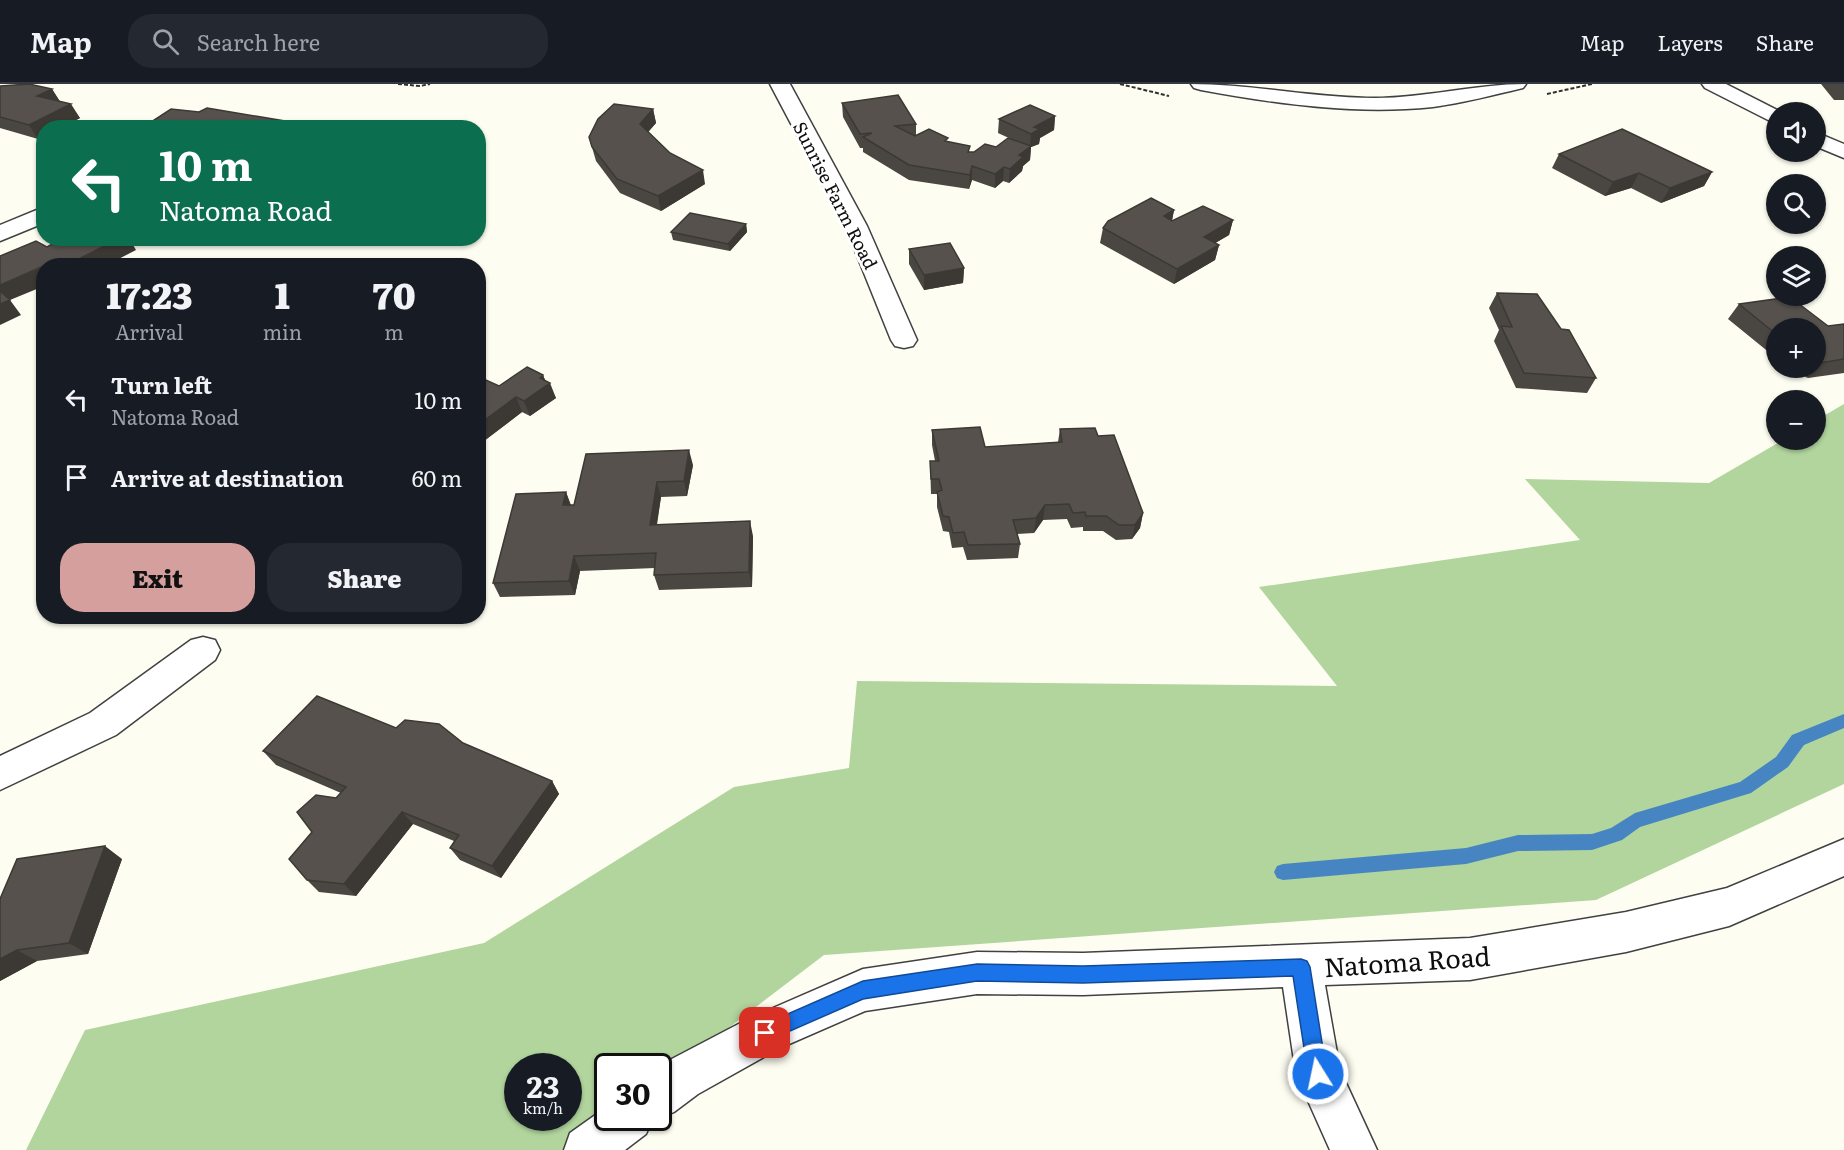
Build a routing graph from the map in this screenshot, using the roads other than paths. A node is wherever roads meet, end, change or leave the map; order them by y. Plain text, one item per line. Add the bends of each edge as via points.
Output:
1 (780, 84) edge
2 (1201, 84) edge
3 (1516, 84) edge
4 (1712, 84) edge
5 (1766, 113) edge
6 (1826, 144) edge
7 (1843, 152) edge
8 (36, 218) edge
9 (0, 234) edge
10 (904, 340) dead end
11 (203, 650) dead end
12 (0, 774) edge
13 (1844, 857) edge
14 (1301, 967) junction
15 (672, 1086) edge
16 (613, 1131) edge
17 (587, 1150) edge
18 (1354, 1150) edge

1 - 10 street, Sunrise Farm Road via 856,226
2 - 3 street via 1289,97 1428,102
4 - 5 street
6 - 7 street
8 - 9 street
11 - 12 street via 103,724
13 - 14 street, Natoma Road via 1729,907 1626,932 1470,959
14 - 15 street, Natoma Road via 977,973 863,990 765,1033
14 - 18 street via 1318,1074
16 - 17 street

